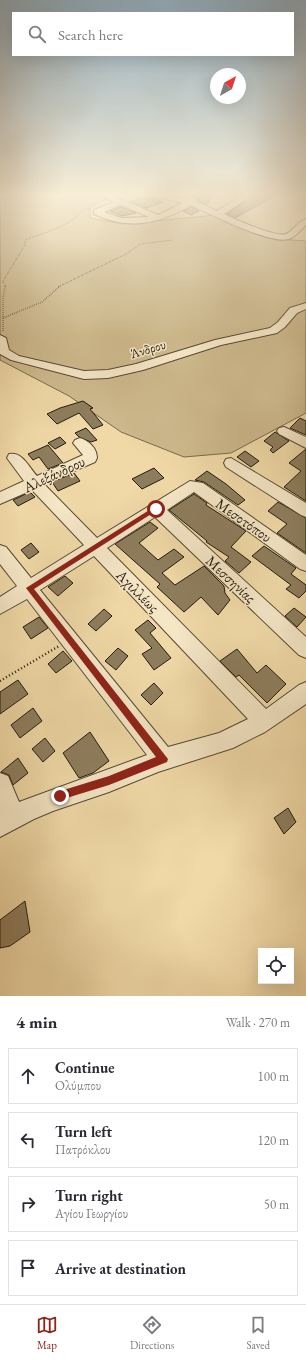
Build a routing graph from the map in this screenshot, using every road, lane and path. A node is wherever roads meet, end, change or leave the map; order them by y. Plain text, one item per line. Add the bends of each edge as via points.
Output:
1 (25, 242) edge
2 (153, 242) edge
3 (306, 306) edge
4 (3, 318) junction
5 (0, 338) edge
6 (284, 430) dead end
7 (80, 443) dead end
8 (306, 443) edge
9 (14, 458) dead end
10 (231, 463) dead end
11 (35, 484) junction
12 (0, 498) edge
13 (156, 509) junction
14 (306, 510) edge
15 (95, 547) junction
16 (0, 552) edge
17 (306, 564) edge
18 (29, 588) junction
19 (0, 606) edge
20 (69, 640) junction
21 (306, 649) edge
22 (0, 681) edge
23 (306, 692) edge
24 (264, 721) junction
25 (164, 759) junction
26 (0, 784) edge
27 (7, 821) edge

1 - 4 path via 3,281 6,288
2 - 4 path via 141,244 57,288 42,302
3 - 5 street, Άνδρου via 293,310 286,316 280,328 273,331 219,342 108,374 84,375 15,358 4,352
4 - 5 path
6 - 8 street
7 - 11 street, Αλεξάνδρου via 90,452 90,458
9 - 11 street, Αχιλλέως
10 - 14 street
11 - 12 street, Αλεξάνδρου
11 - 15 street, Αχιλλέως
13 - 15 street
13 - 17 street, Μεσοτόπου via 190,486 198,487
13 - 21 street, Μεσσηνίας
15 - 18 street
15 - 24 street, Αχιλλέως
16 - 18 street
18 - 19 street
18 - 20 street
20 - 22 path
20 - 25 street
23 - 24 street
24 - 25 street via 226,741
25 - 27 street via 109,781 60,796
26 - 27 street

